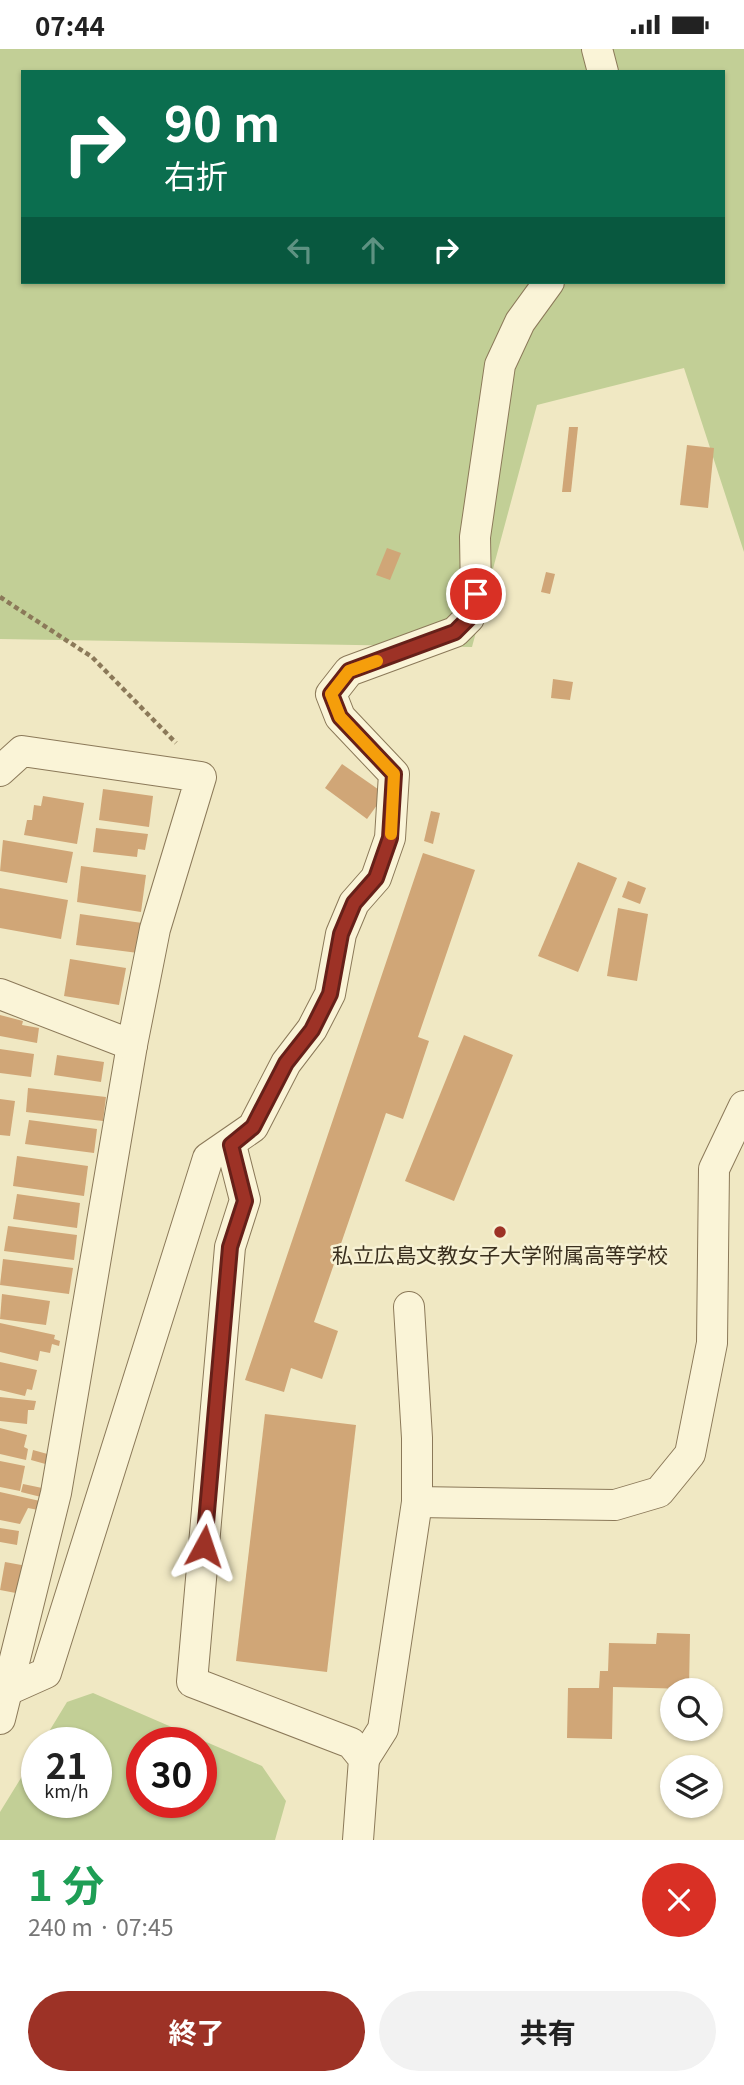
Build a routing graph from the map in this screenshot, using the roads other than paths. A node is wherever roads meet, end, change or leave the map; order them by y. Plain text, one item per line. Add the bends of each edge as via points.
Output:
1 (597, 49) edge
2 (602, 70) edge
3 (548, 284) edge
4 (0, 771) edge
5 (0, 995) edge
6 (132, 1045) junction
7 (744, 1105) edge
8 (231, 1145) junction
9 (409, 1307) dead end
10 (416, 1502) junction
11 (8, 1690) junction
12 (0, 1719) edge
13 (364, 1759) junction
14 (358, 1840) edge

1 - 2 street
3 - 8 street via 520,321 500,365 475,537 476,594 469,618 455,632 349,671 331,694 340,717 394,774 390,838 376,878 354,903 341,934 330,994 312,1030 286,1063 253,1127
4 - 6 street via 22,751 201,777 155,929
5 - 6 street
6 - 11 street via 56,1493
7 - 10 street via 714,1169 712,1343 690,1454 659,1492 615,1504
8 - 11 street via 208,1158 46,1673
8 - 13 street via 245,1201 230,1247 192,1682 351,1743
9 - 10 street
10 - 13 street via 383,1729
11 - 12 street
13 - 14 street

